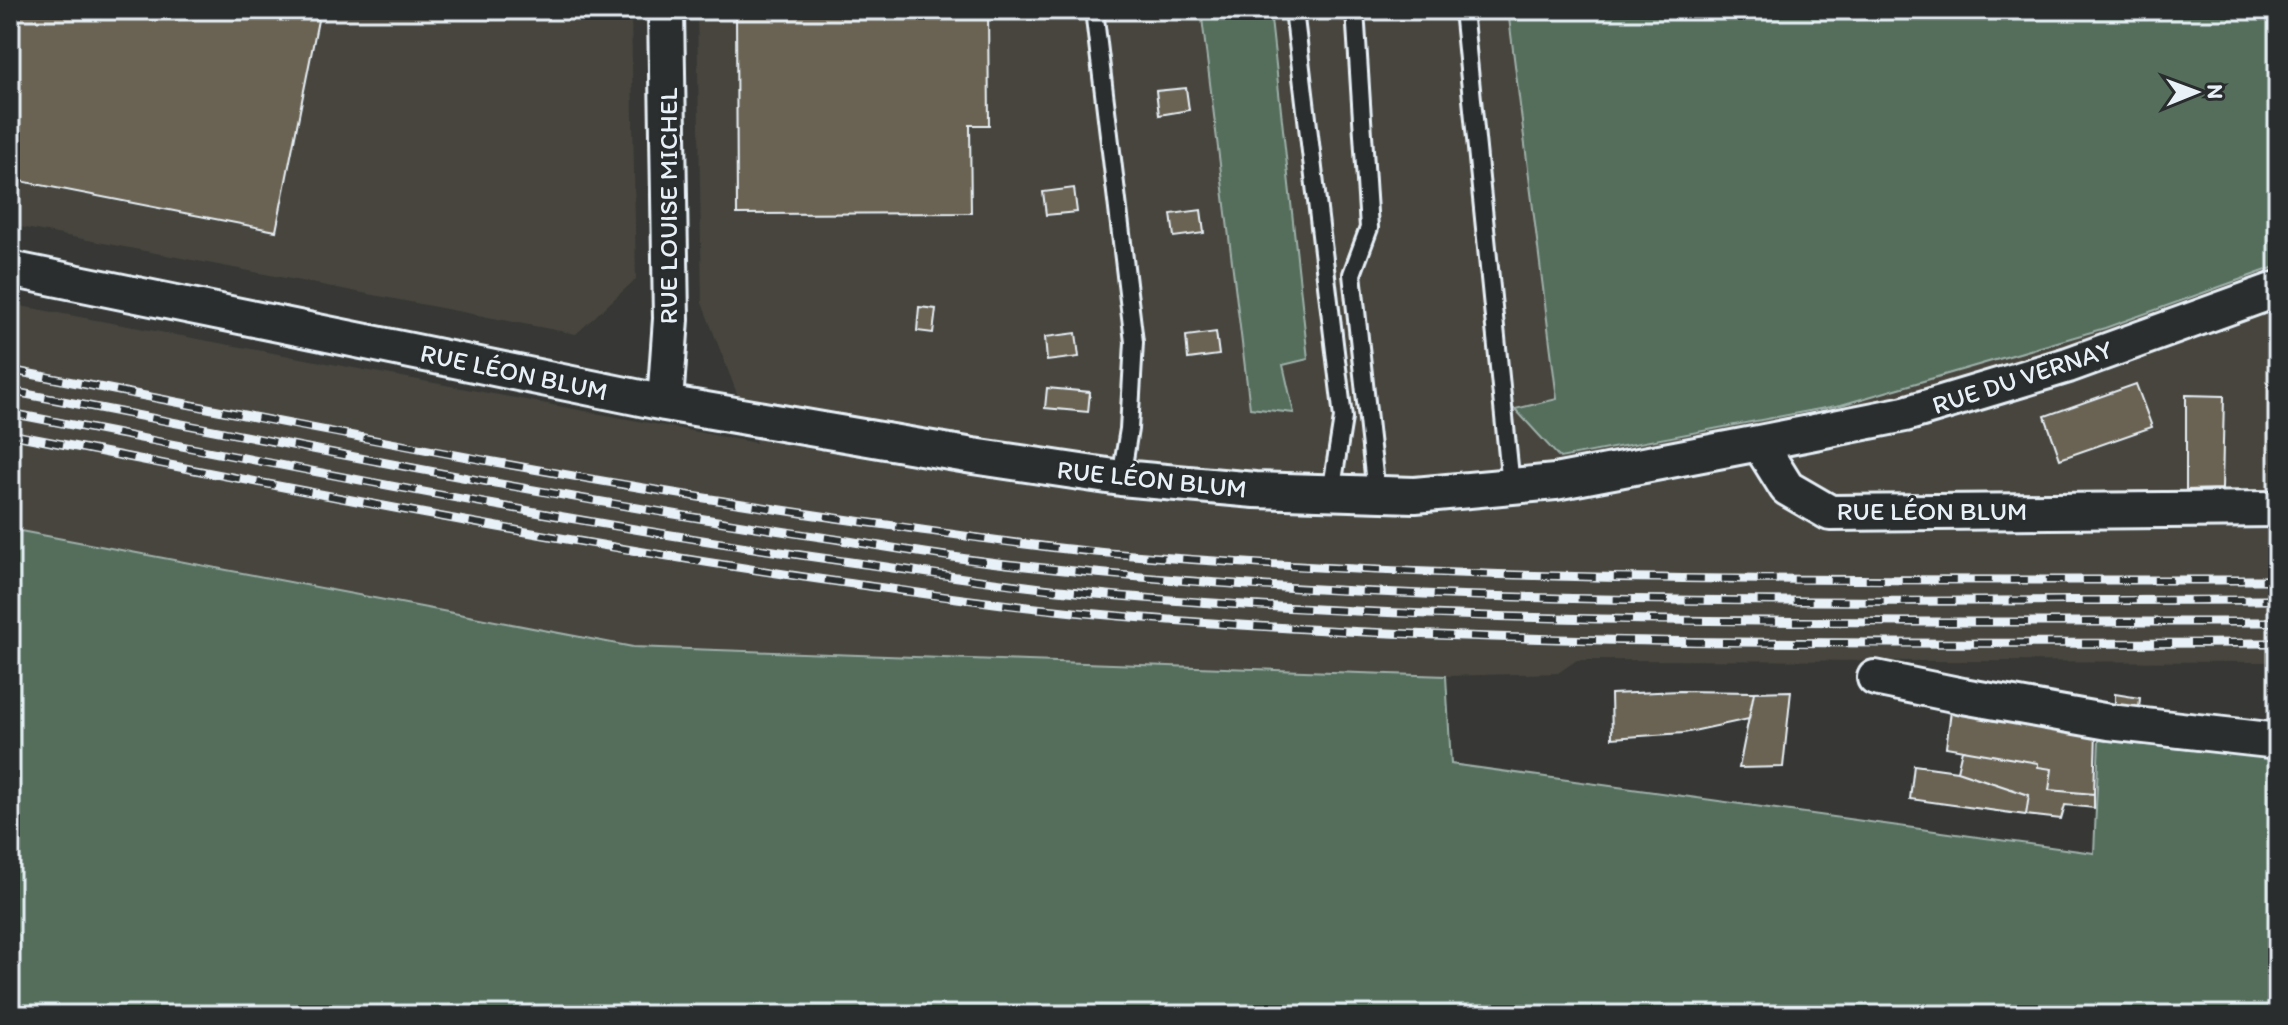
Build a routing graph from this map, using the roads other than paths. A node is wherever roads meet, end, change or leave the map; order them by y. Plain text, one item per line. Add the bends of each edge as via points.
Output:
1 (666, 10) edge
2 (1094, 10) edge
3 (1294, 10) edge
4 (1355, 10) edge
5 (1463, 10) edge
6 (10, 269) edge
7 (2278, 289) edge
8 (665, 403) junction
9 (1759, 443) junction
10 (1121, 478) junction
11 (1511, 486) junction
12 (1331, 493) junction
13 (1376, 493) junction
14 (2278, 509) edge
15 (1875, 678) dead end
16 (2278, 741) edge

1 - 8 street, RUE LOUISE MICHEL via 671,319
2 - 10 lane via 1134,342
3 - 12 lane via 1343,418
4 - 13 lane via 1369,228 1352,274
5 - 11 lane
6 - 8 street, RUE LÉON BLUM
7 - 9 street, RUE DU VERNAY via 2068,365 1905,414
8 - 10 street, RUE LÉON BLUM
9 - 11 street, RUE LÉON BLUM
9 - 14 street, RUE LÉON BLUM via 1787,488 1830,513
10 - 12 street, RUE LÉON BLUM
11 - 13 street, RUE LÉON BLUM via 1415,495
12 - 13 street, RUE LÉON BLUM
15 - 16 street via 2109,722

